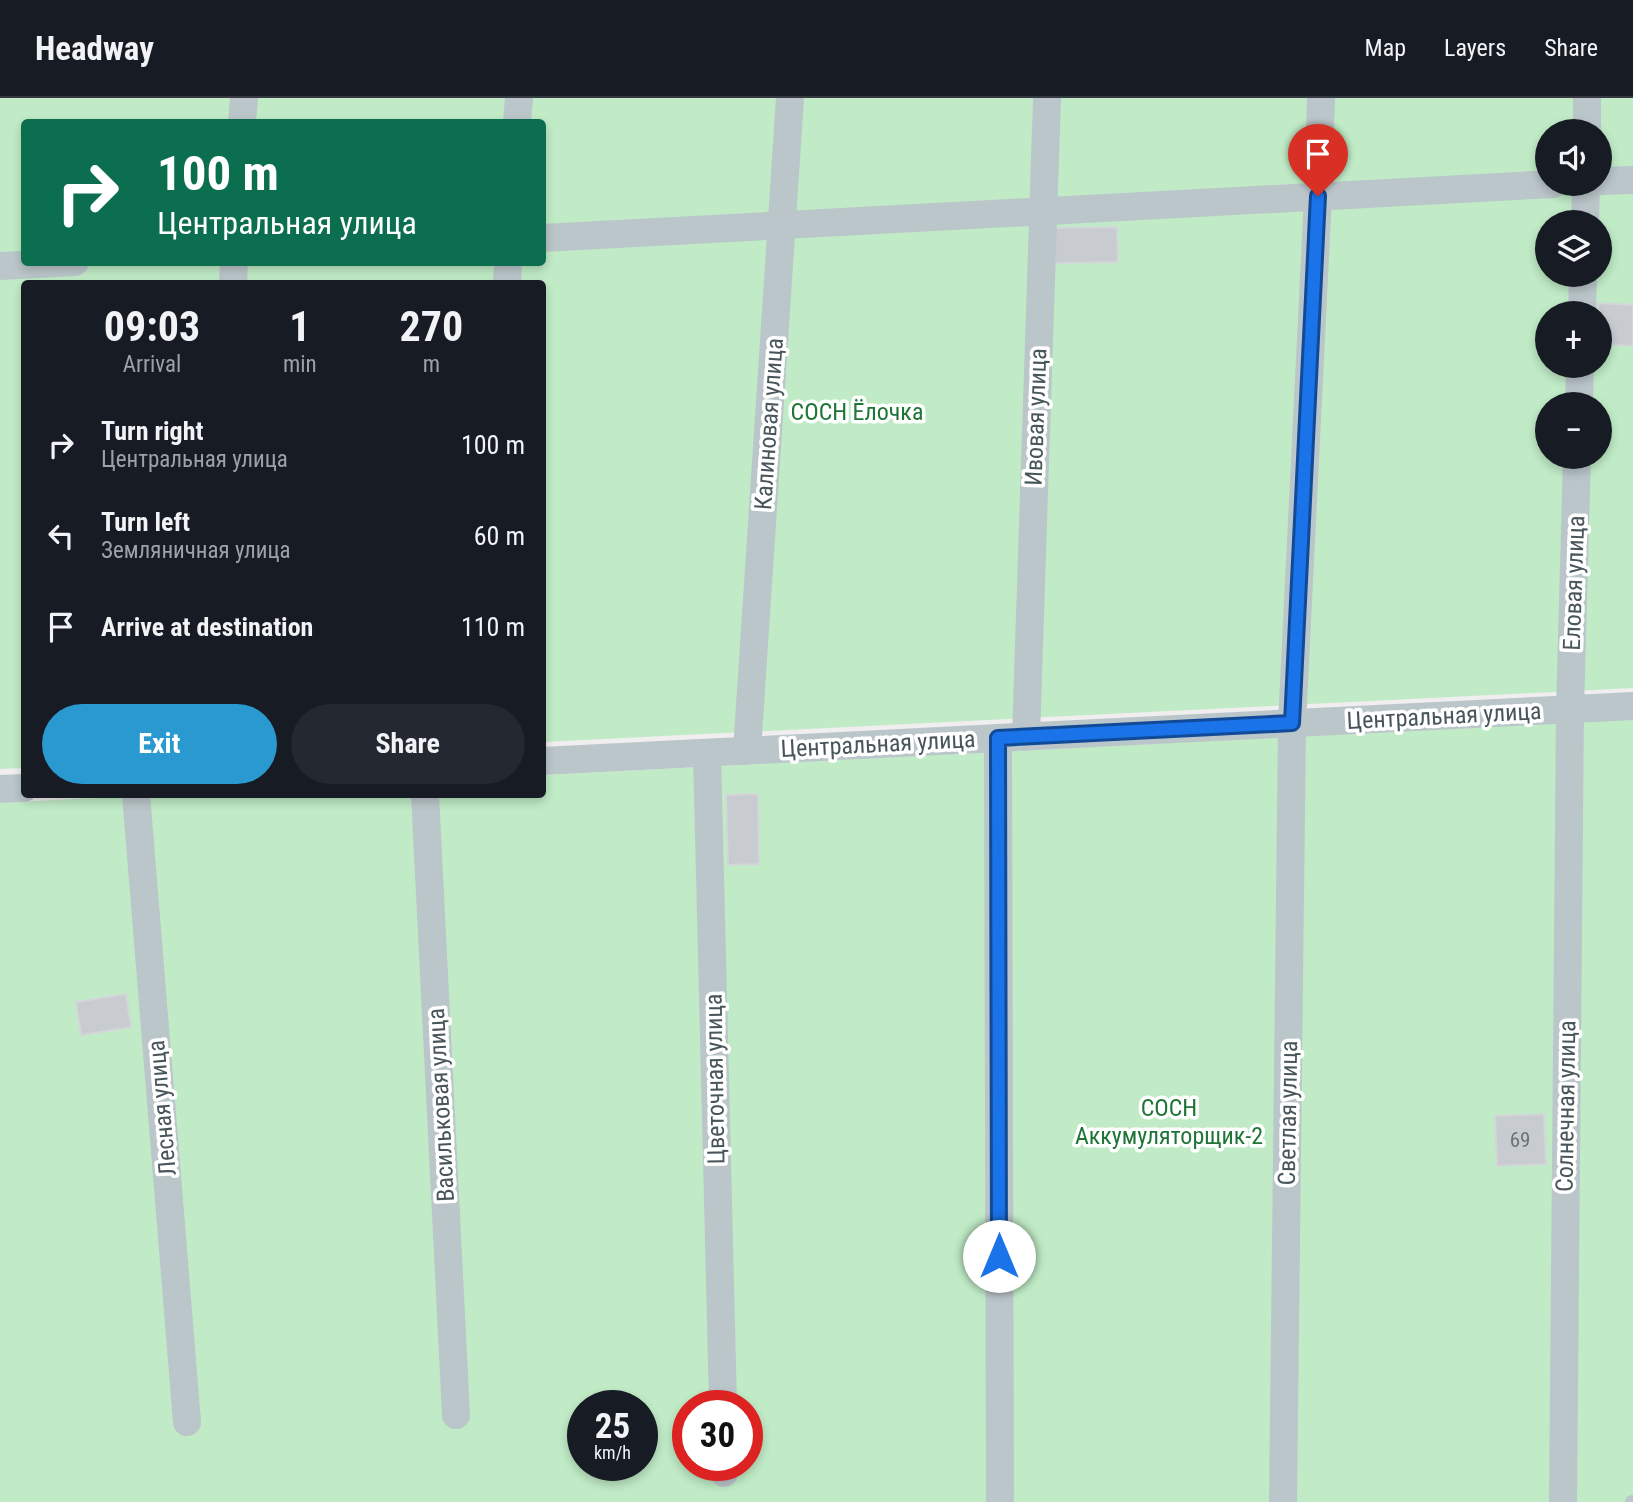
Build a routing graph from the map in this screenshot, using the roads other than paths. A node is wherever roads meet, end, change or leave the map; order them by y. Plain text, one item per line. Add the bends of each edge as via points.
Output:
1 (244, 98) edge
2 (519, 98) edge
3 (790, 98) edge
4 (1047, 98) edge
5 (1321, 98) edge
6 (1587, 98) edge
7 (243, 119) edge
8 (517, 119) edge
9 (1587, 119) edge
10 (1633, 180) edge
11 (1612, 181) edge
12 (1535, 185) edge
13 (1318, 196) junction
14 (1043, 211) junction
15 (782, 225) junction
16 (546, 238) edge
17 (21, 265) edge
18 (0, 266) edge
19 (1577, 469) edge
20 (1633, 706) edge
21 (1570, 709) junction
22 (1292, 723) junction
23 (1026, 737) junction
24 (998, 738) junction
25 (747, 751) junction
26 (707, 753) junction
27 (546, 761) edge
28 (21, 788) edge
29 (0, 789) edge
30 (136, 798) edge
31 (425, 798) edge
32 (723, 1390) edge
33 (456, 1415) dead end
34 (187, 1422) dead end
35 (1000, 1502) edge
36 (1283, 1502) edge
37 (1563, 1502) edge

1 - 7 street
2 - 8 street
3 - 15 street, Калиновая улица
4 - 14 street, Ивовая улица
5 - 13 street, Светлая улица
6 - 9 street
10 - 11 street
12 - 13 street
13 - 14 street
13 - 22 street, Светлая улица
14 - 15 street
14 - 23 street, Ивовая улица
15 - 16 street
15 - 25 street, Калиновая улица
17 - 18 street
19 - 21 street, Еловая улица
20 - 21 street, Центральная улица
21 - 22 street, Центральная улица
21 - 37 street, Солнечная улица
22 - 23 street, Центральная улица
22 - 36 street, Светлая улица
23 - 24 street, Центральная улица
24 - 25 street, Центральная улица
24 - 35 street
25 - 26 street, Центральная улица
26 - 27 street, Центральная улица
26 - 32 street, Цветочная улица
28 - 29 street
30 - 34 street, Лесная улица
31 - 33 street, Васильковая улица

